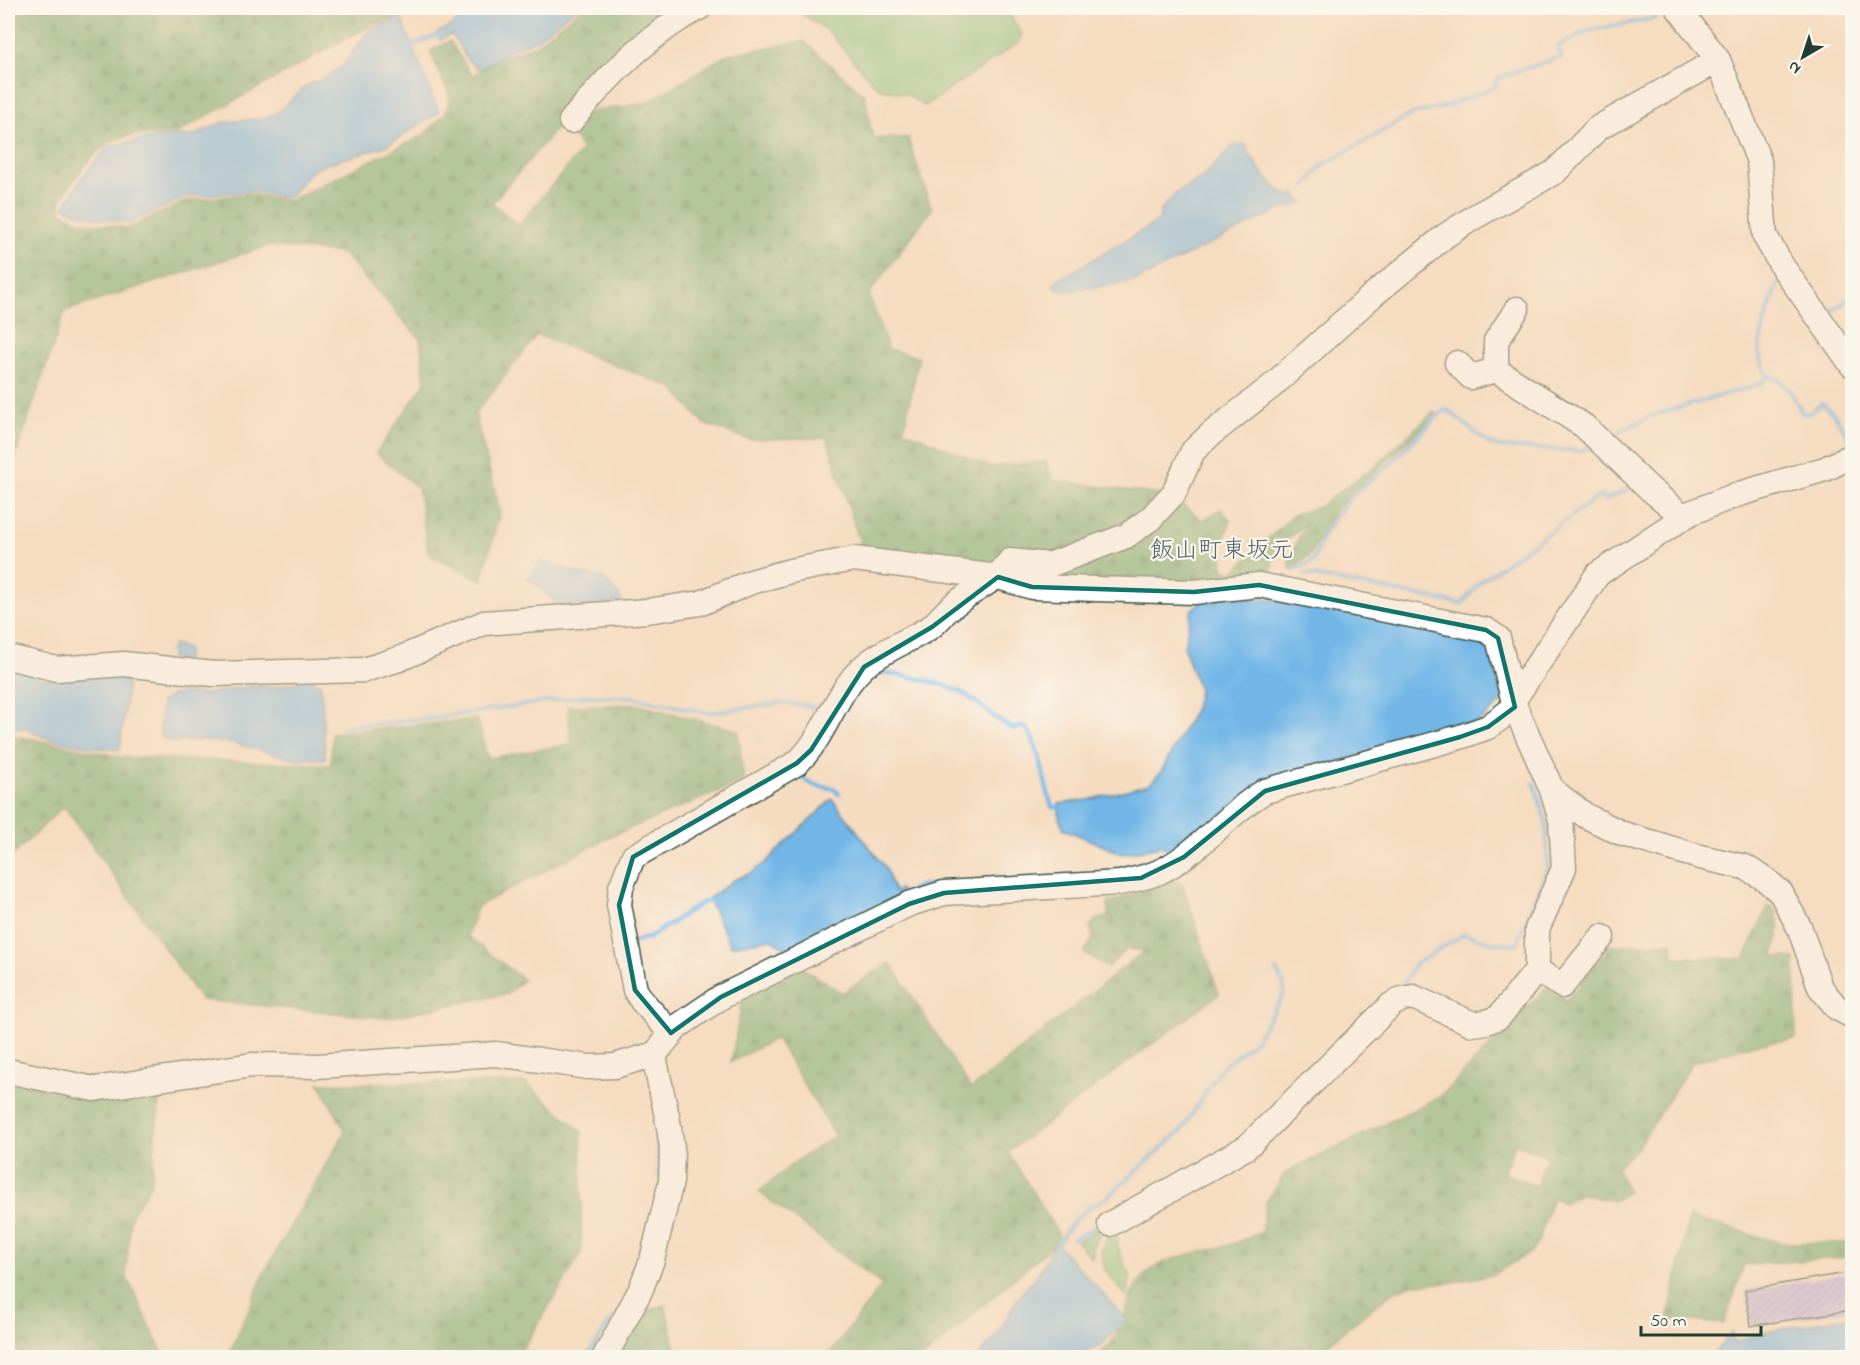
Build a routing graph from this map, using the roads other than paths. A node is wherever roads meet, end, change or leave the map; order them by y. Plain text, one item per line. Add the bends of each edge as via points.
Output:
1 (699, 8) edge
2 (1678, 8) edge
3 (1718, 60) junction
4 (571, 121) dead end
5 (1517, 309) dead end
6 (1457, 363) dead end
7 (1852, 365) edge
8 (1496, 370) junction
9 (1852, 456) edge
10 (1684, 517) junction
11 (998, 577) junction
12 (8, 657) edge
13 (1514, 704) junction
14 (1552, 790) junction
15 (1602, 937) dead end
16 (1537, 970) junction
17 (1852, 1016) edge
18 (671, 1033) junction
19 (655, 1054) junction
20 (8, 1071) edge
21 (1110, 1224) dead end
22 (604, 1358) edge

1 - 4 street via 663,28
2 - 3 street
3 - 7 street via 1760,161 1765,236
3 - 11 street via 1598,128 1555,172 1444,236 1193,451 1174,493 1150,519 1126,536 1049,565 1010,561
5 - 8 street via 1496,341
6 - 8 street via 1471,377
8 - 10 street via 1584,426
9 - 10 street via 1825,469 1736,495
10 - 13 street via 1598,574
11 - 12 street via 854,559 751,582 701,603 647,611 483,623 364,670 213,674 124,664 57,669
11 - 13 street via 1032,587 1194,592 1259,585 1486,630 1498,638
11 - 18 street via 950,608 932,627 864,667 848,685 810,750 797,763 633,857 621,887 619,906 636,990
13 - 14 street
13 - 18 street via 1488,727 1460,737 1265,791 1185,857 1142,878 1120,883 944,893 909,904 721,997
14 - 16 street via 1561,820 1564,868 1537,929
14 - 17 street via 1586,816 1623,834 1745,867 1765,879 1780,893 1800,929 1820,987 1837,1008
15 - 16 street via 1562,986
16 - 21 street via 1499,1017 1487,1022 1473,1024 1413,997 1391,1005 1247,1147
18 - 19 street
19 - 20 street via 615,1066 588,1067 496,1054 317,1066 252,1065 93,1089
19 - 22 street via 671,1139 672,1182 640,1292

